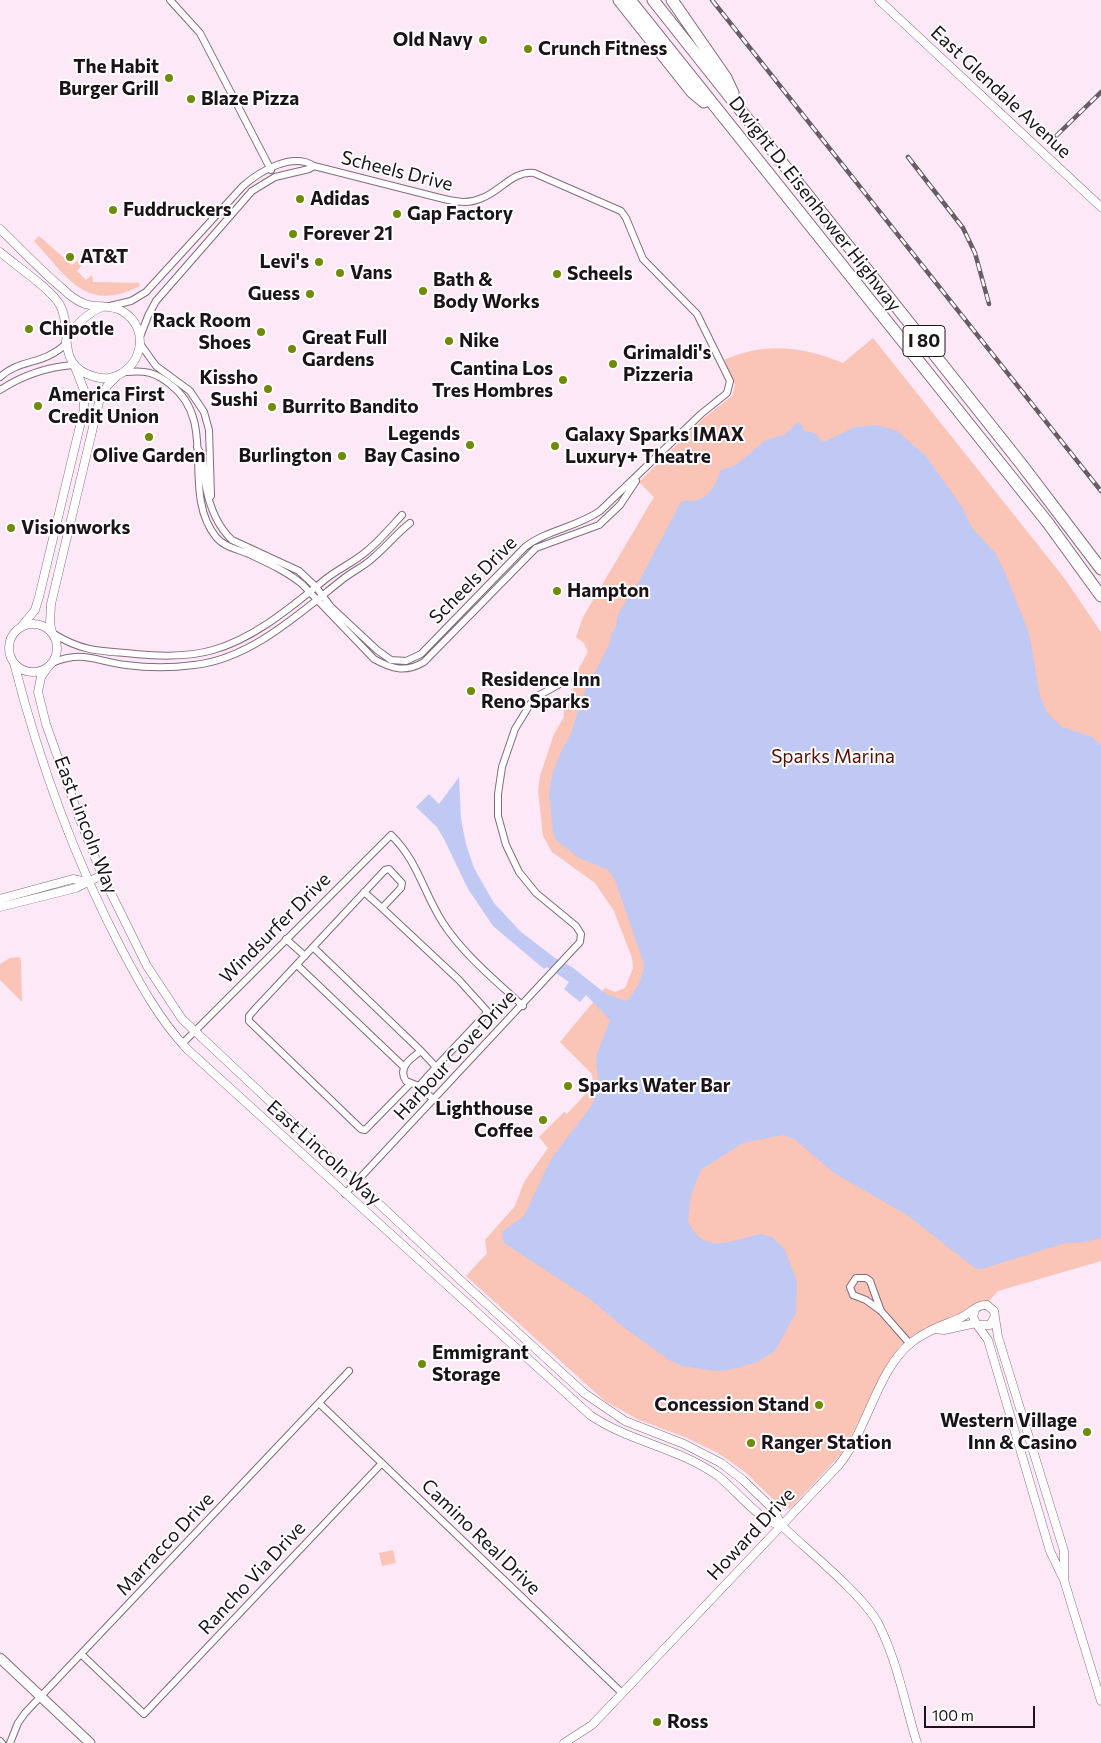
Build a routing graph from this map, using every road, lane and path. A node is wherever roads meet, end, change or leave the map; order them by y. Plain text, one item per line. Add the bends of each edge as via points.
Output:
1 (170, 0) edge
2 (618, 0) edge
3 (630, 0) edge
4 (653, 0) edge
5 (672, 0) edge
6 (879, 0) edge
7 (744, 115) junction
8 (732, 128) junction
9 (314, 166) junction
10 (270, 168) junction
11 (275, 177) junction
12 (1101, 207) edge
13 (0, 229) edge
14 (0, 252) edge
15 (105, 306) junction
16 (140, 337) junction
17 (66, 343) junction
18 (141, 346) junction
19 (74, 366) junction
20 (126, 372) junction
21 (0, 377) edge
22 (116, 377) junction
23 (0, 390) edge
24 (197, 447) junction
25 (640, 475) junction
26 (211, 502) junction
27 (402, 515) dead end
28 (410, 522) dead end
29 (217, 523) junction
30 (209, 527) junction
31 (526, 546) junction
32 (1101, 569) edge
33 (316, 587) junction
34 (310, 592) junction
35 (480, 593) junction
36 (1101, 596) edge
37 (323, 597) junction
38 (486, 599) junction
39 (20, 627) junction
40 (53, 633) junction
41 (450, 636) junction
42 (14, 663) junction
43 (50, 665) junction
44 (558, 685) dead end
45 (102, 875) junction
46 (87, 882) junction
47 (364, 892) junction
48 (0, 899) edge
49 (0, 907) edge
50 (382, 908) junction
51 (286, 939) junction
52 (313, 948) junction
53 (305, 956) junction
54 (297, 965) junction
55 (523, 1006) junction
56 (194, 1031) junction
57 (182, 1044) junction
58 (421, 1051) junction
59 (403, 1066) junction
60 (436, 1067) junction
61 (410, 1084) junction
62 (419, 1086) junction
63 (434, 1100) junction
64 (357, 1182) junction
65 (345, 1194) junction
66 (975, 1309) junction
67 (881, 1311) junction
68 (994, 1318) junction
69 (977, 1324) junction
70 (934, 1329) junction
71 (910, 1344) junction
72 (349, 1371) dead end
73 (1018, 1396) junction
74 (1006, 1400) junction
75 (319, 1403) junction
76 (382, 1463) junction
77 (1047, 1492) junction
78 (1034, 1496) junction
79 (781, 1526) junction
80 (1064, 1580) junction
81 (81, 1654) junction
82 (0, 1658) edge
83 (622, 1693) junction
84 (41, 1696) junction
85 (1101, 1701) edge
86 (10, 1743) edge
87 (90, 1743) edge
88 (564, 1743) edge
89 (917, 1743) edge

1 - 10 street via 200,33
2 - 8 highway via 692,92
3 - 8 highway, Dwight D. Eisenhower Highway / I 80
4 - 7 highway, Dwight D. Eisenhower Highway / I 80
5 - 7 highway via 726,78
6 - 12 street, East Glendale Avenue
7 - 32 highway, Dwight D. Eisenhower Highway / I 80
8 - 36 highway, Dwight D. Eisenhower Highway / I 80 via 1048,523
9 - 10 street, Scheels Drive via 297,162
9 - 11 street, Scheels Drive
9 - 25 street, Scheels Drive via 464,202 486,197 519,175 534,173 621,211 643,259 697,314 730,381 728,392 701,414
10 - 11 street
10 - 15 street, Scheels Drive via 243,186 146,292 131,301
11 - 16 street, Scheels Drive via 252,191 175,279 152,308
13 - 15 street via 63,290 85,304
14 - 17 street via 60,305
15 - 16 street via 123,311 132,319
15 - 17 street via 78,323
16 - 18 street
17 - 19 street
17 - 21 street via 44,360 21,364
18 - 20 street via 139,355
18 - 26 street via 156,366 190,391 204,412 209,430
19 - 22 street via 93,377
19 - 23 street via 31,373
19 - 39 street via 84,390 84,409 40,596 35,610
20 - 22 street
20 - 24 street via 146,370 184,396 195,420
22 - 40 street via 99,402 51,604
24 - 26 street via 204,458 206,488
24 - 30 street via 199,488
25 - 31 street, Scheels Drive via 594,515
25 - 38 street via 620,505 599,525 536,548
26 - 29 street
27 - 33 street via 367,551
28 - 37 street via 373,559 350,573
29 - 30 street
29 - 33 street via 232,540 299,570
30 - 34 street via 226,546 289,574
31 - 35 street, Scheels Drive
31 - 38 street via 526,551 488,590
33 - 34 street
33 - 37 street
34 - 37 street
34 - 40 street via 241,638 213,650 196,653 152,656 94,650 76,647
35 - 37 street, Scheels Drive via 421,654 406,661 391,660 377,650
35 - 41 street via 478,602 451,629
37 - 41 street via 374,659 386,666 400,670 415,667
37 - 43 street via 255,643 222,659 196,665 127,665 75,655
38 - 41 street
39 - 40 street via 37,624
39 - 42 street via 10,642 9,651
40 - 43 street via 58,651
42 - 43 street via 30,672 40,672
42 - 46 street, East Lincoln Way via 33,730
43 - 45 street, East Lincoln Way via 41,677 38,692 46,724
44 - 55 street, Harbour Cove Drive via 534,698 515,730 502,767 498,816 506,845 524,879 543,900 576,926 580,934 579,945
45 - 46 street
45 - 56 street, East Lincoln Way via 147,966 175,1010
46 - 48 street via 73,879
46 - 49 street via 76,888
46 - 57 street, East Lincoln Way via 144,992
47 - 50 street
47 - 50 street via 389,869 402,883
47 - 52 street
50 - 60 street via 459,980 487,1011
51 - 53 street
51 - 55 street, Windsurfer Drive via 390,835 414,862 434,907 456,940
51 - 56 street, Windsurfer Drive
52 - 53 street
52 - 58 street
53 - 54 street
54 - 59 street
54 - 61 street via 249,1016 251,1026 361,1129 365,1130
55 - 63 street, Harbour Cove Drive
56 - 57 street, Windsurfer Drive
56 - 64 street, East Lincoln Way
57 - 65 street, East Lincoln Way
58 - 59 street
58 - 60 street
59 - 61 street via 403,1077
60 - 62 street
61 - 62 street
62 - 63 street
63 - 64 street, Harbour Cove Drive
64 - 65 street, Harbour Cove Drive
64 - 79 street, East Lincoln Way via 590,1397 625,1421 684,1444 721,1463 774,1510
65 - 79 street, East Lincoln Way via 590,1415 620,1433 704,1466 770,1523
66 - 68 street via 987,1305 994,1311
66 - 69 street via 972,1317
66 - 70 street, Howard Drive
67 - 67 street via 870,1281 856,1278 850,1287 853,1295
67 - 71 street
68 - 69 street via 990,1325
68 - 73 street
69 - 70 street, Howard Drive
69 - 74 street via 988,1340
70 - 71 street, Howard Drive
71 - 79 street, Howard Drive via 888,1371 847,1455
72 - 75 street, Marracco Drive
73 - 74 street
73 - 77 street
74 - 78 street
75 - 76 street, Camino Real Drive
75 - 81 street, Marracco Drive
76 - 81 street, Rancho Via Drive via 144,1714
76 - 83 street, Camino Real Drive
77 - 78 street
77 - 80 street via 1064,1551
78 - 80 street via 1050,1551
79 - 83 street, Howard Drive
79 - 89 street, East Lincoln Way via 858,1598 877,1622 890,1650
80 - 85 street
81 - 84 street, Marracco Drive
82 - 84 main road
83 - 88 street, Howard Drive via 592,1725
84 - 86 street, Marracco Drive via 18,1723
84 - 87 main road

